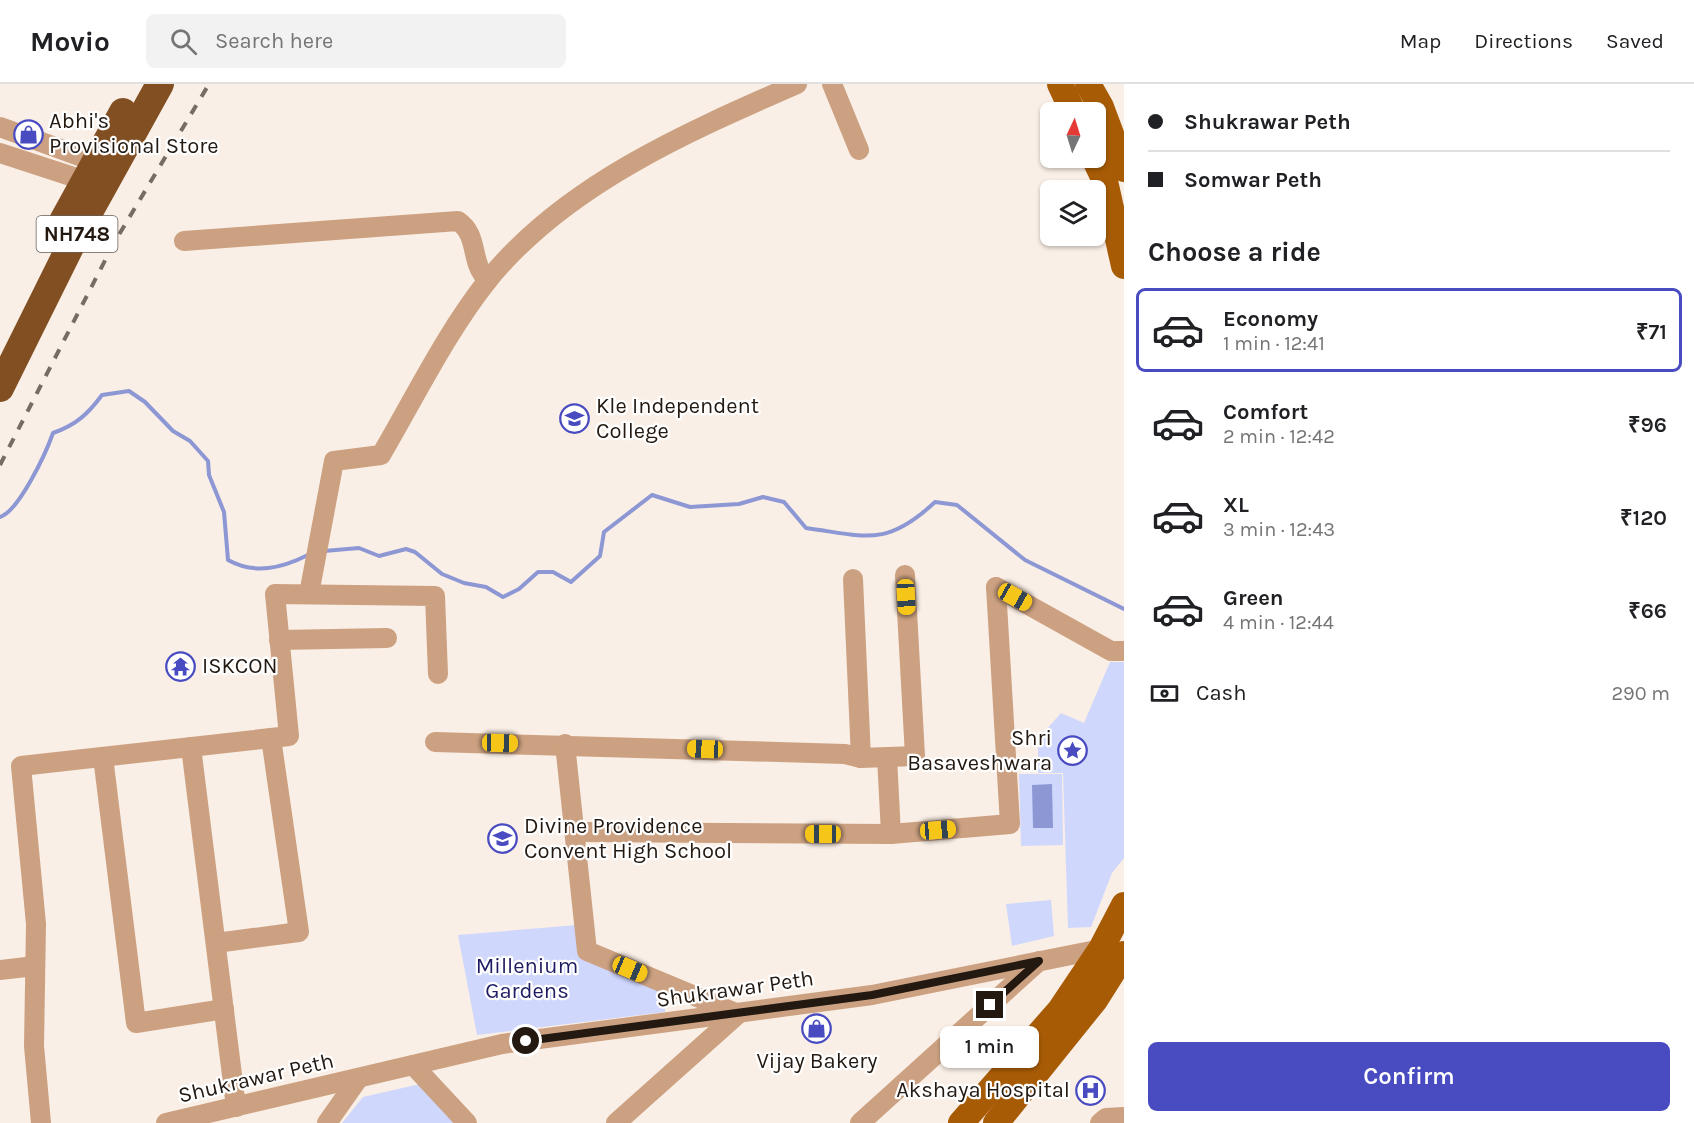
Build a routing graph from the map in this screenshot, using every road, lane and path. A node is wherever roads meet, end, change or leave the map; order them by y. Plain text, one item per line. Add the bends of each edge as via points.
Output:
1 (140, 84) edge
2 (160, 84) edge
3 (797, 84) edge
4 (832, 84) edge
5 (1060, 84) edge
6 (1088, 84) edge
7 (1068, 102) edge
8 (0, 126) edge
9 (859, 150) dead end
10 (0, 153) edge
11 (1099, 168) edge
12 (1124, 169) edge
13 (99, 174) junction
14 (184, 241) dead end
15 (1124, 266) edge
16 (488, 280) junction
17 (0, 343) edge
18 (0, 388) edge
19 (905, 575) dead end
20 (854, 579) dead end
21 (309, 594) junction
22 (387, 638) dead end
23 (279, 639) junction
24 (1124, 651) edge
25 (438, 674) dead end
26 (271, 738) junction
27 (435, 742) dead end
28 (565, 744) junction
29 (191, 747) junction
30 (103, 757) junction
31 (887, 757) junction
32 (861, 758) junction
33 (575, 832) junction
34 (891, 834) junction
35 (1124, 905) edge
36 (216, 943) junction
37 (1117, 956) edge
38 (1039, 961) junction
39 (35, 966) junction
40 (0, 970) edge
41 (224, 1009) junction
42 (738, 1014) junction
43 (413, 1065) junction
44 (358, 1079) junction
45 (236, 1107) junction
46 (1124, 1116) edge
47 (972, 1119) edge
48 (41, 1123) edge
49 (166, 1123) edge
50 (327, 1123) edge
51 (467, 1123) edge
52 (616, 1123) edge
53 (860, 1123) edge
54 (996, 1123) edge
55 (1100, 1123) edge

1 - 13 highway, NH748
2 - 13 highway, NH748
3 - 16 street via 727,114 611,176 544,223
4 - 9 street
5 - 7 main road
6 - 12 main road via 1101,107
8 - 13 street
10 - 13 street
11 - 15 main road
13 - 17 highway, NH748
13 - 18 highway, NH748 via 73,241
14 - 16 street via 458,221 471,234 474,259
16 - 21 street via 381,455 334,461
19 - 31 street via 915,756
20 - 32 street
21 - 23 street via 275,594
21 - 25 street via 435,596
22 - 23 street
23 - 26 street via 290,736
24 - 34 street via 1111,651 996,587 1010,824
26 - 29 street
26 - 36 street via 299,932
27 - 28 street
28 - 32 street via 845,754
28 - 33 street
29 - 30 street
29 - 36 street
30 - 39 street via 21,766 36,924
30 - 41 street via 136,1023
31 - 32 street
31 - 34 street
33 - 34 street
33 - 42 street via 587,951
35 - 37 main road
36 - 41 street
37 - 38 street, Shukrawar Peth
37 - 47 main road via 1060,1010
37 - 54 main road via 1095,1000
38 - 42 street, Shukrawar Peth via 872,995
38 - 53 street
39 - 40 street
39 - 48 street via 34,1046
41 - 45 street
42 - 43 street, Shukrawar Peth via 502,1044
42 - 52 street
43 - 44 street, Shukrawar Peth
43 - 51 street
44 - 45 street, Shukrawar Peth
44 - 50 street
45 - 49 street, Shukrawar Peth
46 - 55 street via 1106,1118

